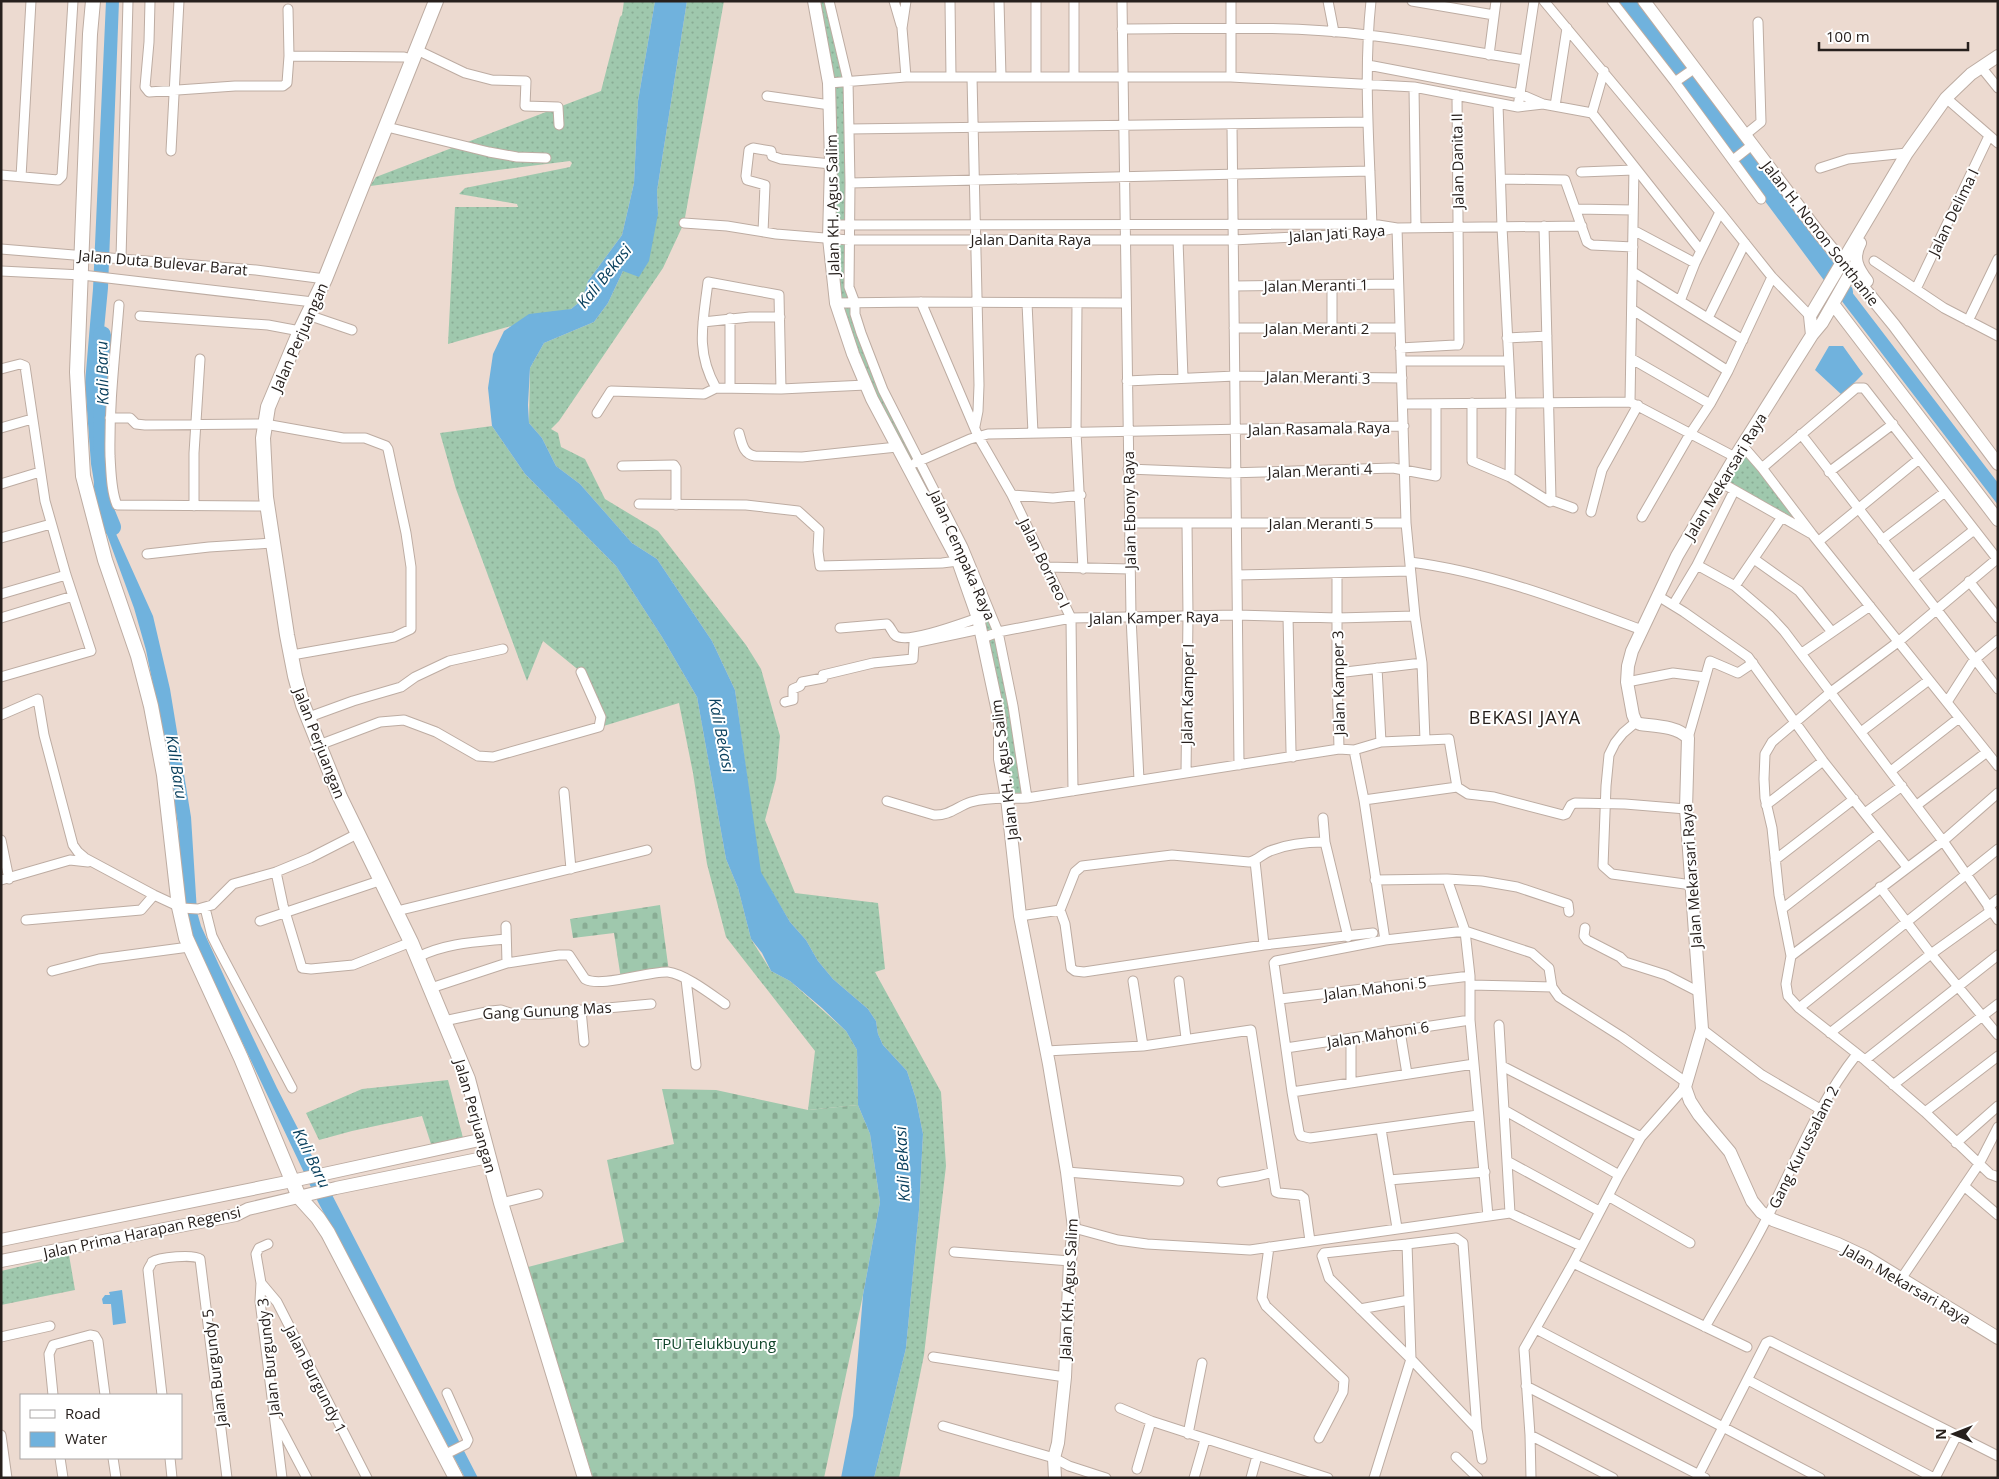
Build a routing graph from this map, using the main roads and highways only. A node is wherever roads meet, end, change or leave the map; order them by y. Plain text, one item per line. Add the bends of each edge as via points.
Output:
1 (93, 1) edge
2 (436, 1) edge
3 (456, 1478) edge
4 (585, 1478) edge

1 - 3 main road via 87,276 77,372 83,476 104,560 138,656 151,706 189,947 305,1196 328,1233
2 - 4 main road, Jalan Perjuangan via 325,279 274,392 265,424 267,506 295,676 303,705 340,797 418,957 468,1079 501,1203

